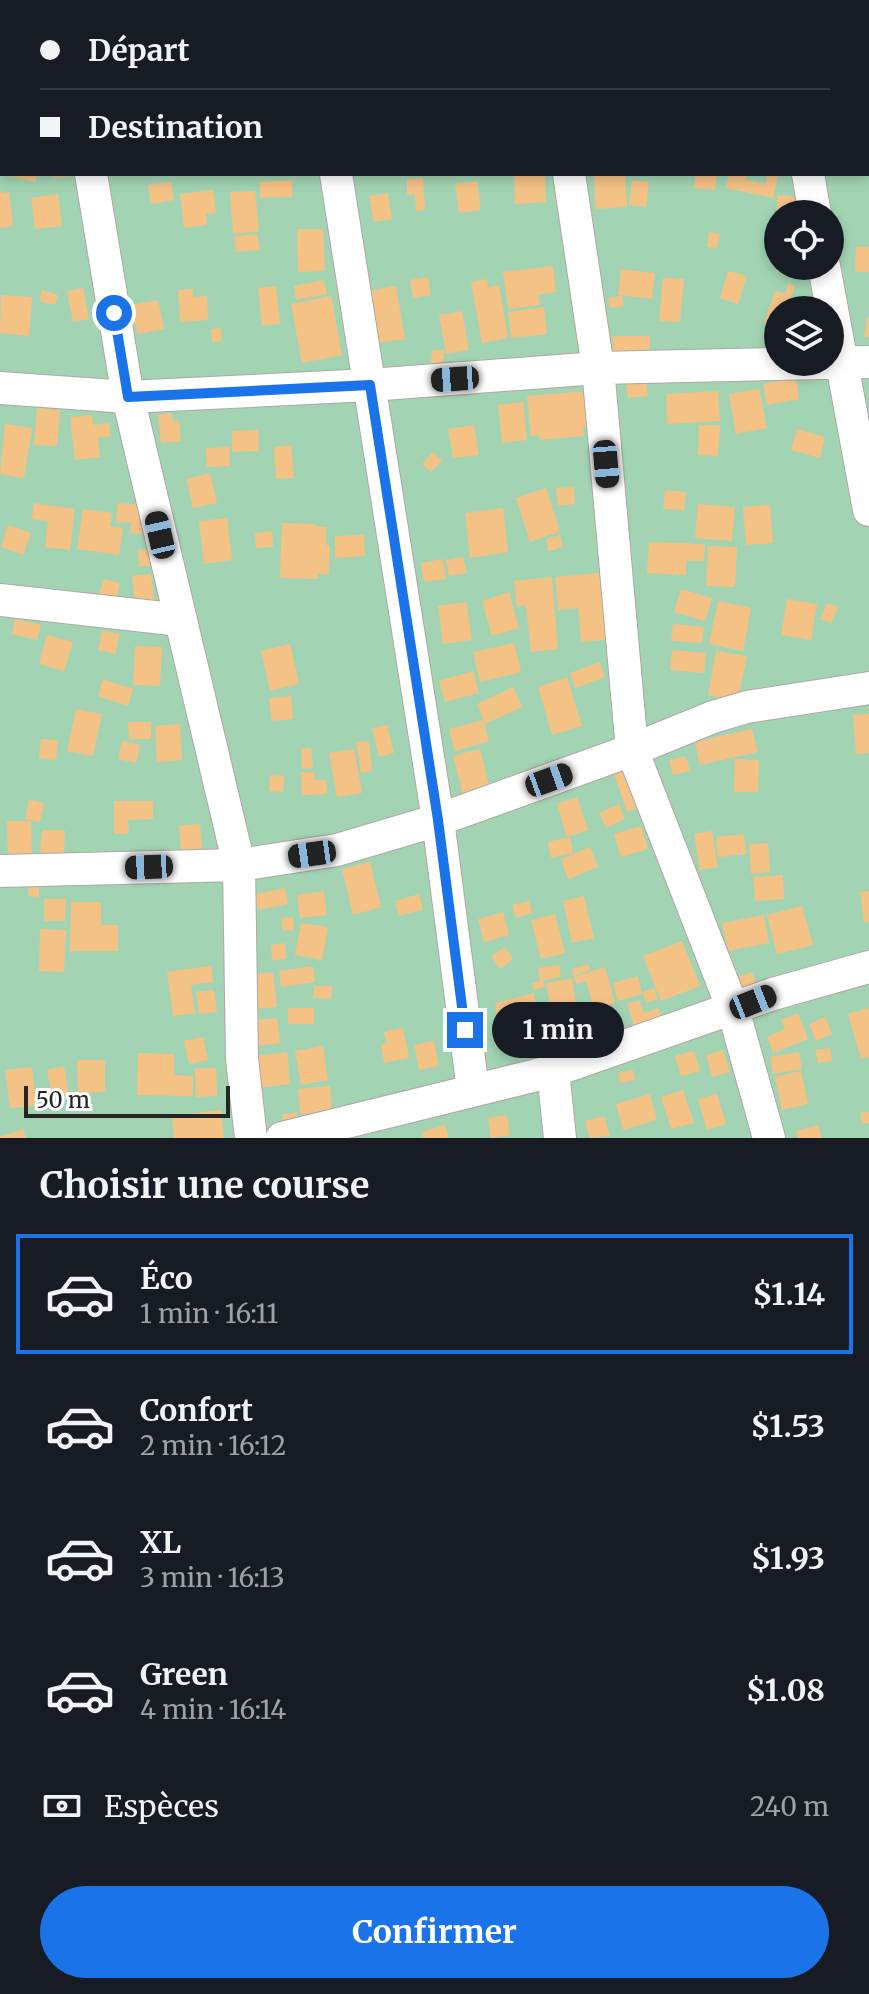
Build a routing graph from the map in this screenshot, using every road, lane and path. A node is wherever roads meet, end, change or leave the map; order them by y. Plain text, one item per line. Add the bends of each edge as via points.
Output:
1 (91, 176) edge
2 (336, 176) edge
3 (569, 176) edge
4 (808, 176) edge
5 (813, 200) edge
6 (828, 280) edge
7 (855, 363) edge
8 (598, 368) junction
9 (370, 385) junction
10 (0, 388) edge
11 (128, 397) junction
12 (869, 510) edge
13 (0, 600) edge
14 (181, 620) junction
15 (869, 688) edge
16 (632, 750) junction
17 (438, 820) junction
18 (239, 865) junction
19 (0, 871) edge
20 (869, 967) edge
21 (733, 1009) junction
22 (553, 1071) junction
23 (473, 1090) junction
24 (251, 1138) edge
25 (282, 1138) edge
26 (560, 1138) edge
27 (769, 1138) edge

1 - 11 street
2 - 9 street
3 - 8 street
4 - 5 street
6 - 7 street
7 - 8 street
7 - 12 street
8 - 9 street
8 - 16 street
9 - 11 street
9 - 17 street
10 - 11 street
11 - 14 street
13 - 14 street
14 - 18 street
15 - 16 street via 747,707
16 - 17 street
16 - 21 street
17 - 18 street via 337,850
17 - 23 street
18 - 19 street
18 - 24 street via 242,1059
20 - 21 street
21 - 22 street
21 - 27 street
22 - 23 street
22 - 26 street
23 - 25 street

